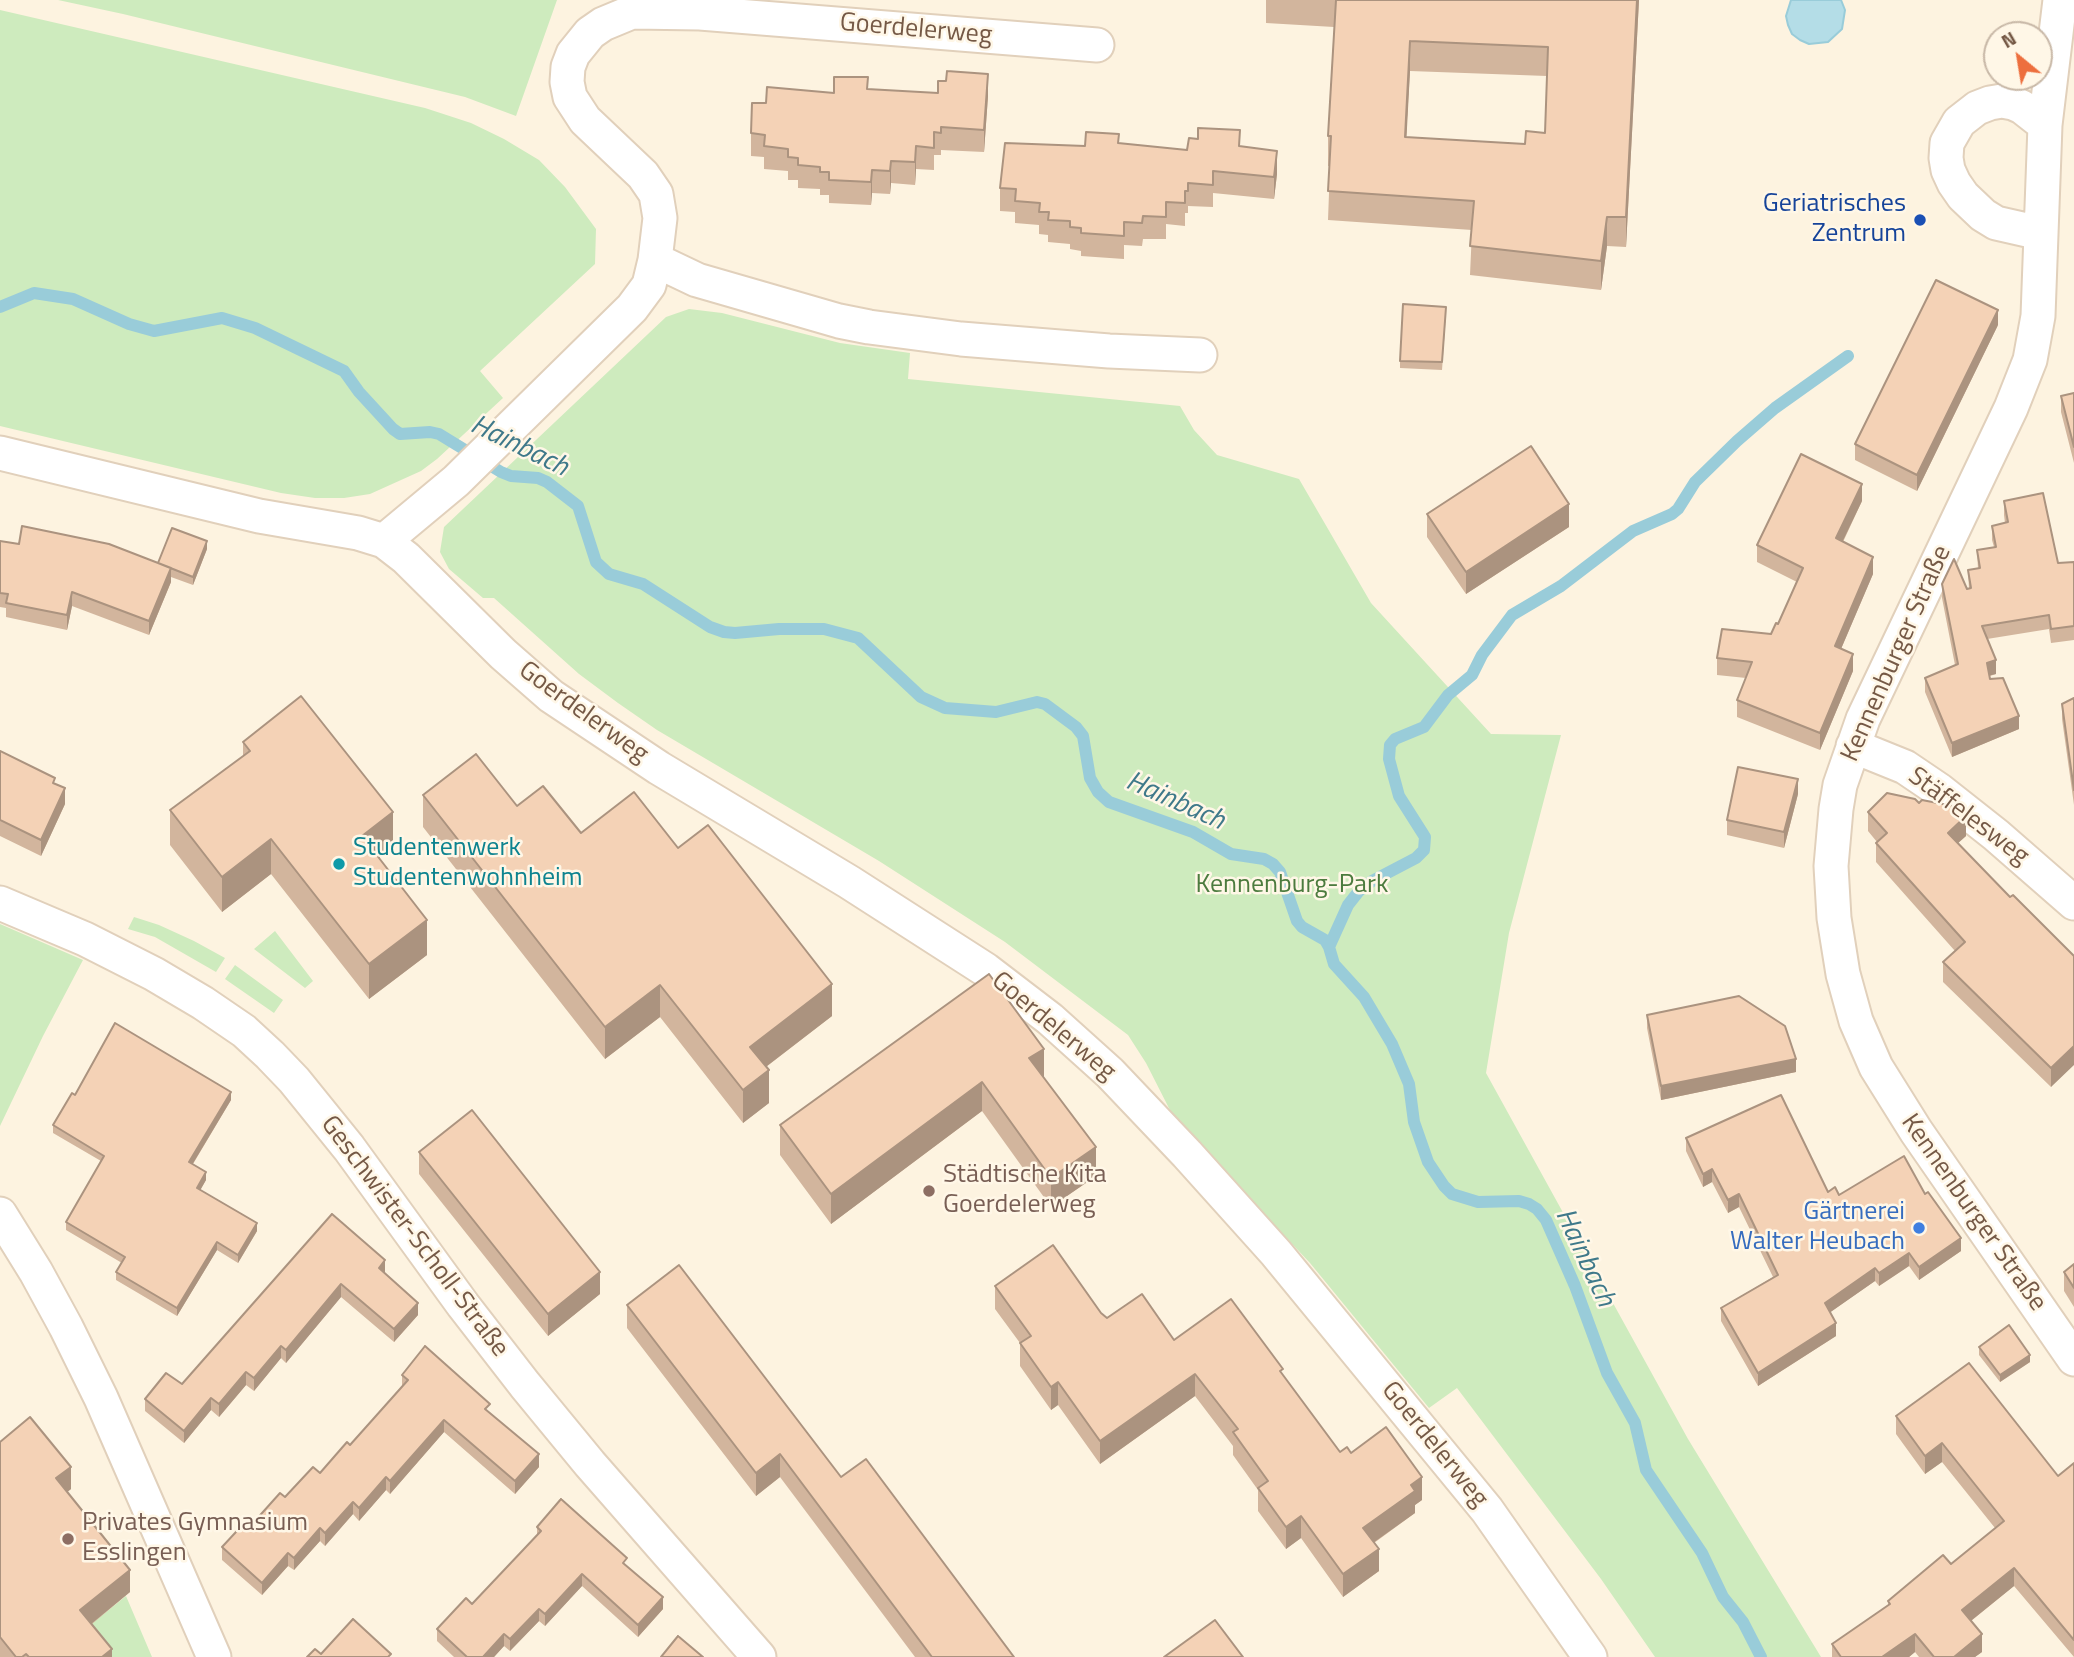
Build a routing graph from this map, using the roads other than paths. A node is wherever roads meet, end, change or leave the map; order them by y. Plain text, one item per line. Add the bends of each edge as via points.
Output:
1 (2060, 0) edge
2 (1097, 45) dead end
3 (2045, 125) junction
4 (2040, 233) junction
5 (655, 260) junction
6 (1200, 355) dead end
7 (0, 453) edge
8 (384, 541) junction
9 (1853, 746) junction
10 (0, 903) edge
11 (2074, 903) edge
12 (0, 1214) edge
13 (2074, 1359) edge
14 (214, 1657) edge
15 (759, 1657) edge
16 (1590, 1657) edge

1 - 3 street, Kennenburger Straße
2 - 5 street, Goerdelerweg via 699,13 647,11 616,17 580,44 568,66 567,82 570,97 585,120 643,174 656,194 660,218
3 - 4 street, Kennenburger Straße
3 - 4 street via 2013,103 1990,103 1959,122 1947,143 1946,158 1954,183 1983,215 1996,223
4 - 9 street, Kennenburger Straße via 2035,339 2022,384
5 - 6 street via 697,281 869,327 975,340
5 - 8 street, Goerdelerweg via 649,285 632,308 456,481
7 - 8 street, Goerdelerweg via 258,516
8 - 16 street, Goerdelerweg via 551,696 986,970 1110,1073 1259,1234 1380,1377 1487,1510
9 - 11 street, Stäffelesweg via 1905,768 1939,790
9 - 13 street, Kennenburger Straße via 1840,785 1831,866 1836,940 1856,1021 1894,1099
10 - 15 street, Geschwister-Scholl-Straße via 154,974 244,1031 270,1055 349,1148 533,1395
12 - 14 street via 36,1272 101,1398

